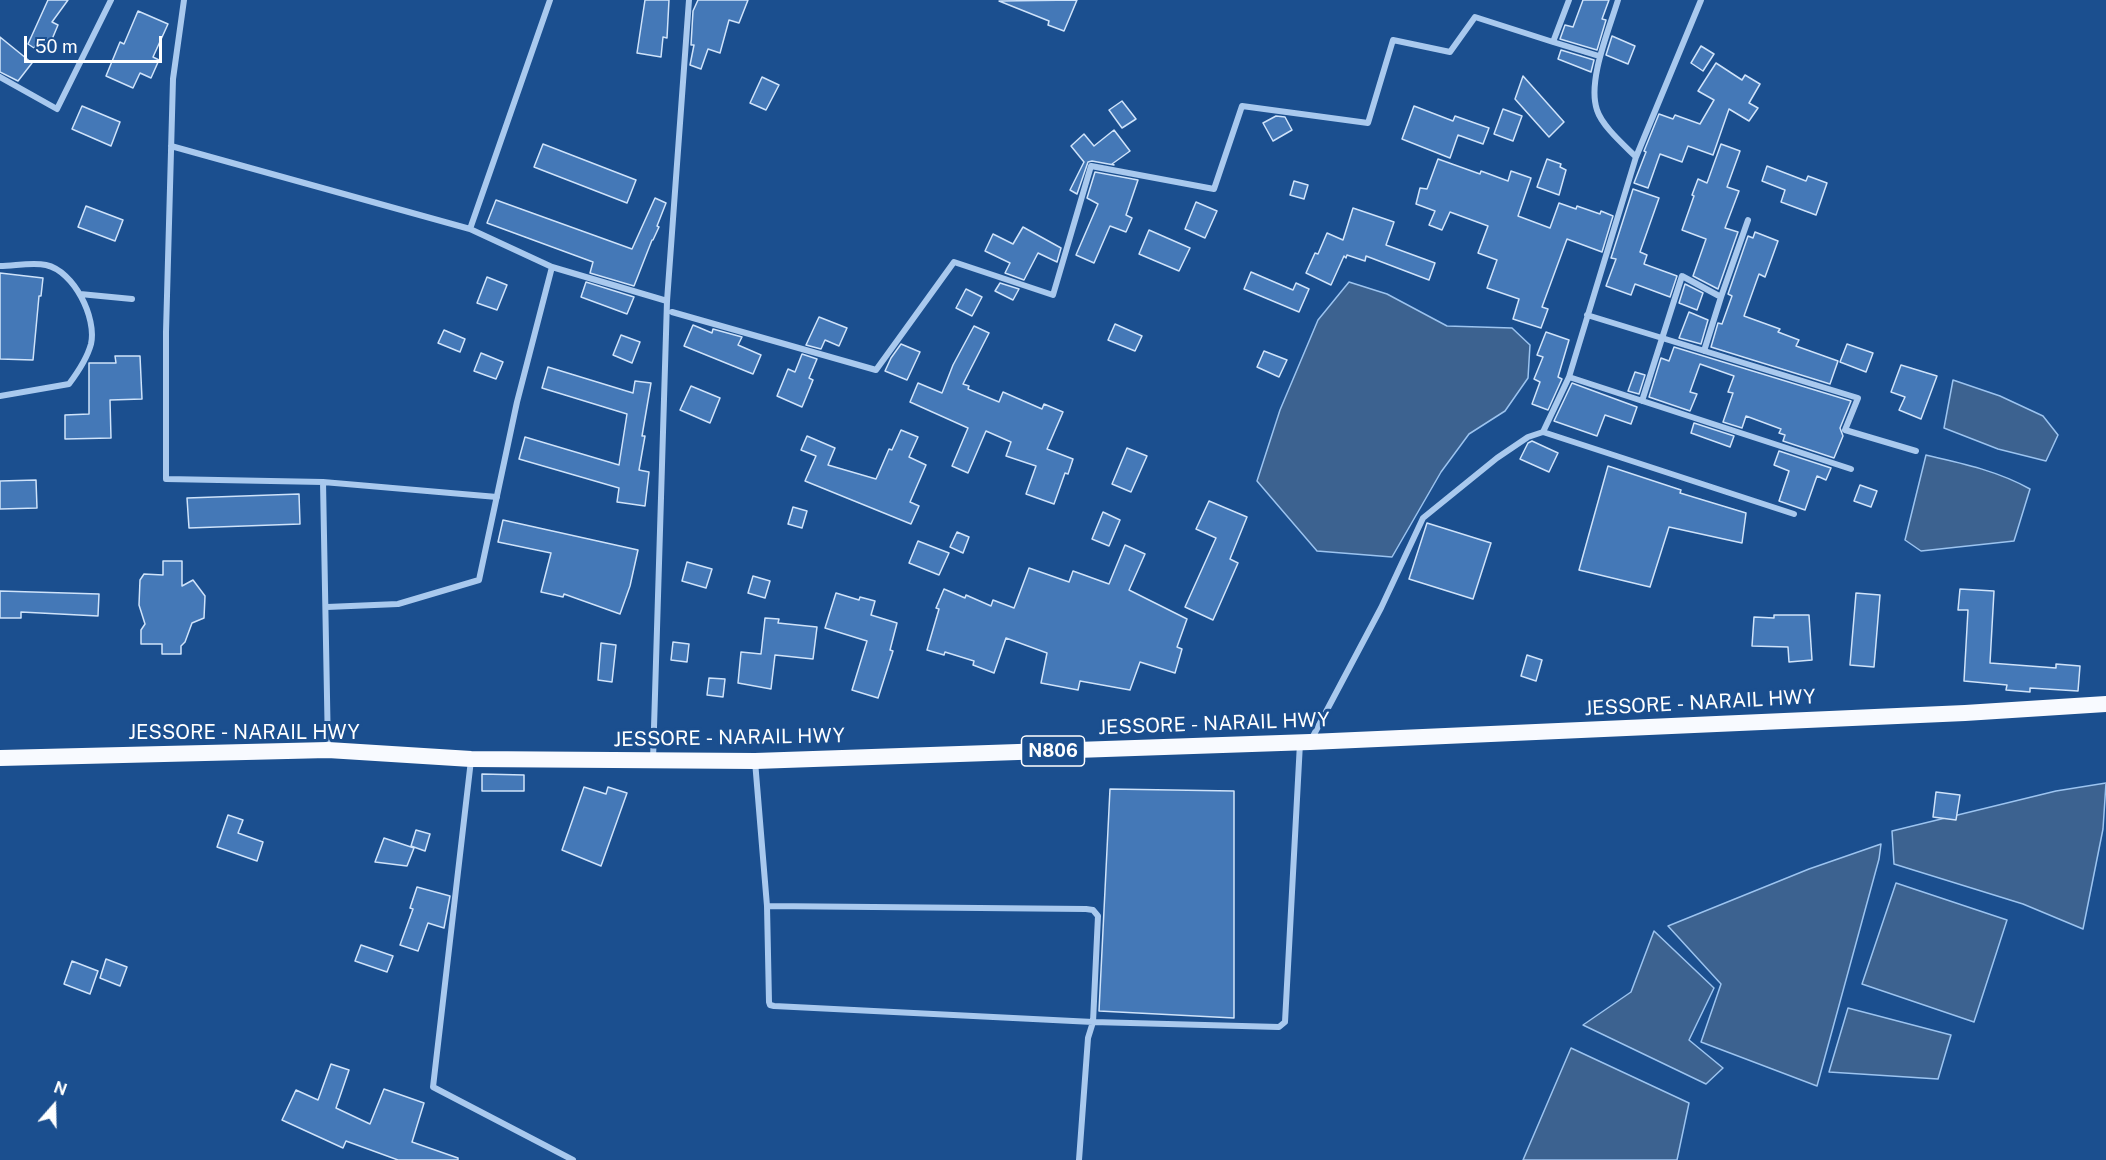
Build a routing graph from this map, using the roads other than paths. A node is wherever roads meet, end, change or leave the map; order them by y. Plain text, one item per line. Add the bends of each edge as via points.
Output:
1 (111, 0) edge
2 (184, 0) edge
3 (550, 0) edge
4 (689, 0) edge
5 (1569, 0) edge
6 (1618, 0) edge
7 (1701, 0) edge
8 (1553, 42) junction
9 (1599, 56) dead end
10 (0, 77) edge
11 (171, 146) junction
12 (1636, 157) junction
13 (1748, 220) dead end
14 (470, 229) junction
15 (0, 266) edge
16 (552, 267) junction
17 (80, 294) junction
18 (1721, 297) junction
19 (132, 299) dead end
20 (667, 302) junction
21 (672, 312) dead end
22 (1587, 315) junction
23 (1662, 338) junction
24 (1704, 351) junction
25 (1569, 377) junction
26 (0, 396) edge
27 (1642, 401) junction
28 (1543, 432) junction
29 (1916, 451) dead end
30 (1851, 469) dead end
31 (323, 482) junction
32 (497, 497) junction
33 (1794, 514) dead end
34 (327, 608) junction
35 (2106, 704) edge
36 (1305, 742) junction
37 (328, 750) junction
38 (0, 758) edge
39 (471, 759) junction
40 (653, 761) junction
41 (755, 761) junction
42 (766, 906) junction
43 (1093, 1022) junction
44 (573, 1160) edge
45 (1079, 1160) edge

1 - 10 street via 57,109
2 - 11 street via 173,79
3 - 14 street
4 - 20 street
5 - 8 street
6 - 12 street via 1593,84 1597,111
7 - 12 street
8 - 9 street
8 - 21 street via 1475,17 1450,52 1393,40 1368,123 1242,106 1215,189 1091,166 1053,295 954,262 876,370
11 - 14 street
11 - 31 street via 166,479
12 - 22 street
13 - 18 street
14 - 16 street
15 - 17 street via 47,265 65,274
16 - 20 street
16 - 32 street
17 - 19 street
17 - 26 street via 89,315 92,342 84,363 69,384
18 - 23 street via 1682,276
18 - 24 street
20 - 40 street
22 - 23 street
22 - 25 street
23 - 24 street
23 - 27 street
24 - 29 street via 1858,398 1845,430
25 - 27 street
25 - 28 street
27 - 30 street
28 - 33 street
28 - 36 street via 1528,437 1497,458 1423,518 1382,608
31 - 32 street
31 - 34 street
32 - 34 street via 479,580 398,604
34 - 37 street
35 - 36 highway, JESSORE - NARAIL HWY / N806
36 - 41 highway, JESSORE - NARAIL HWY / N806
36 - 43 street via 1283,1026
37 - 38 highway, JESSORE - NARAIL HWY / N806
37 - 39 highway, JESSORE - NARAIL HWY / N806
39 - 40 highway, JESSORE - NARAIL HWY / N806
39 - 44 street via 433,1087
40 - 41 highway, JESSORE - NARAIL HWY / N806
41 - 42 street
42 - 43 street via 770,1005
42 - 43 street via 1093,910 1098,916
43 - 45 street via 1088,1038

